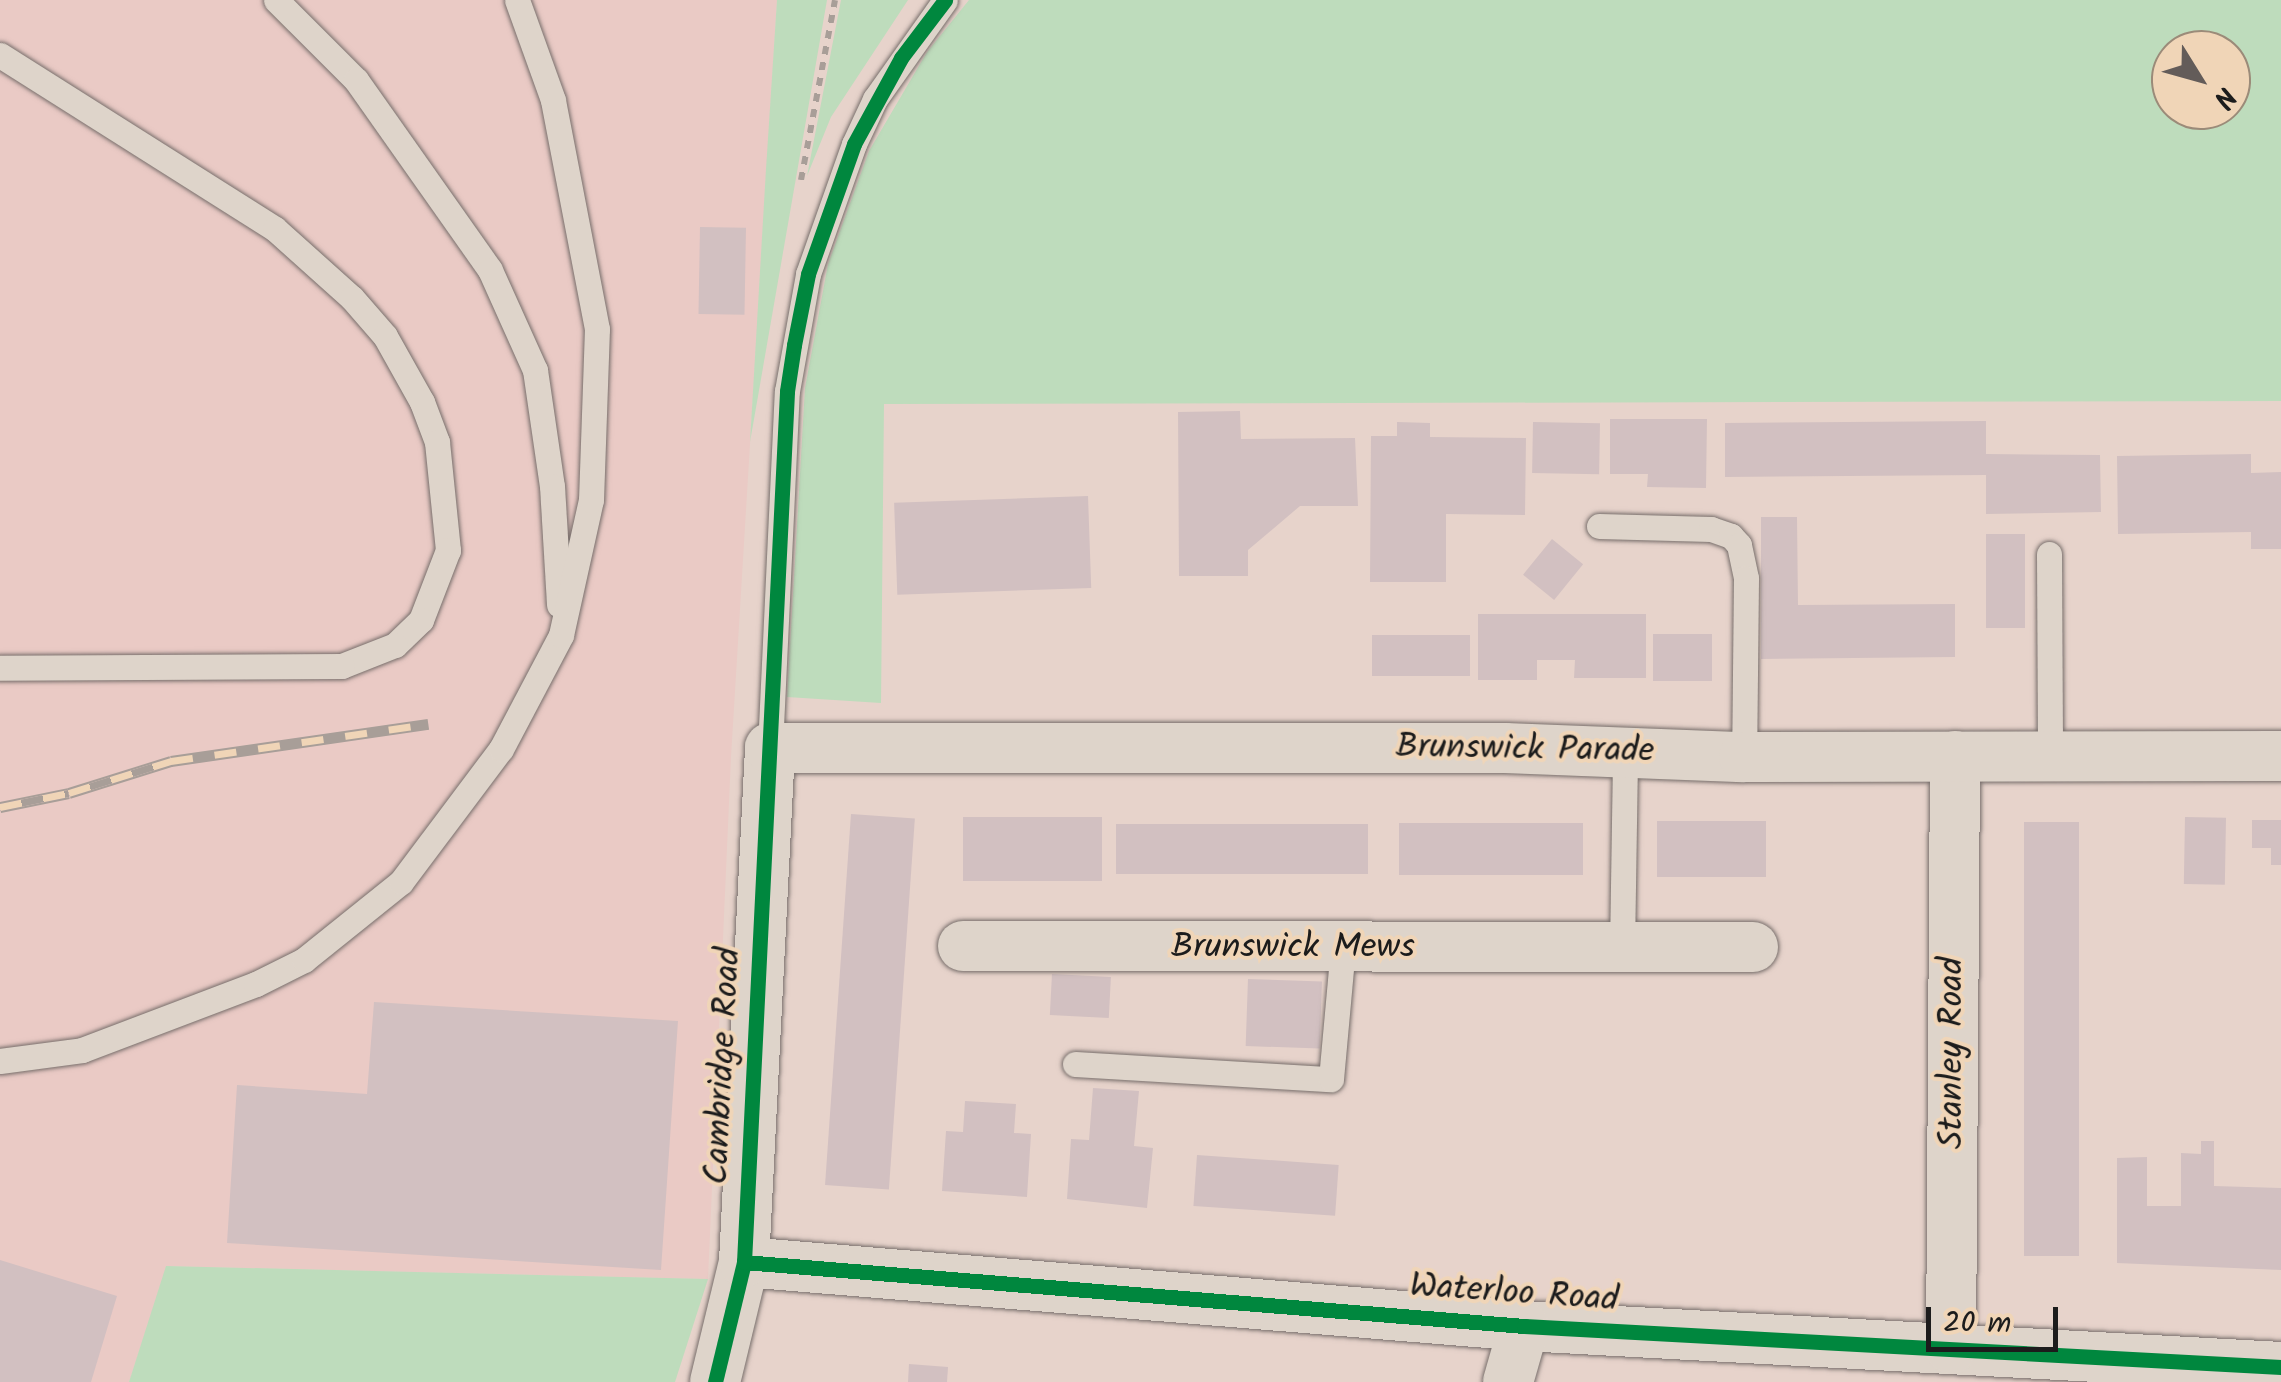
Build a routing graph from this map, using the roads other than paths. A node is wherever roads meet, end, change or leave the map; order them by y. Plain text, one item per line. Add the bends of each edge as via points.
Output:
1 (276, 0) edge
2 (517, 0) edge
3 (945, 0) edge
4 (0, 55) edge
5 (1600, 526) dead end
6 (2049, 554) dead end
7 (561, 635) junction
8 (0, 668) edge
9 (770, 748) junction
10 (1625, 750) junction
11 (1955, 756) junction
12 (2281, 756) edge
13 (1744, 757) junction
14 (2050, 758) junction
15 (963, 946) dead end
16 (1754, 947) dead end
17 (1343, 948) junction
18 (1622, 950) junction
19 (0, 1061) edge
20 (1075, 1064) dead end
21 (744, 1262) junction
22 (1524, 1326) junction
23 (1951, 1349) junction
24 (2281, 1367) edge
25 (715, 1382) edge
26 (1508, 1382) edge

1 - 7 lane via 356,80 490,270 535,370 552,486
2 - 7 lane via 553,100 597,330 591,500
3 - 9 lane via 875,99 808,274 787,391
4 - 8 lane via 275,230 352,298 386,336 422,402 437,442 448,550 421,620 395,645 342,666
5 - 13 lane via 1711,529 1739,545 1746,578
6 - 14 lane
7 - 19 lane via 501,749 401,882 304,960 82,1050
9 - 10 street, Brunswick Parade
9 - 21 street, Cambridge Road
10 - 13 street, Brunswick Parade
10 - 18 lane
11 - 13 street, Brunswick Parade
11 - 14 street, Brunswick Parade
11 - 23 street, Stanley Road
12 - 14 street, Brunswick Parade
15 - 17 street, Brunswick Mews
16 - 18 street, Brunswick Mews
17 - 18 street, Brunswick Mews
17 - 20 lane via 1331,1079
21 - 22 street, Waterloo Road
21 - 25 street, Cambridge Road
22 - 23 street, Waterloo Road
22 - 26 street
23 - 24 street, Waterloo Road

